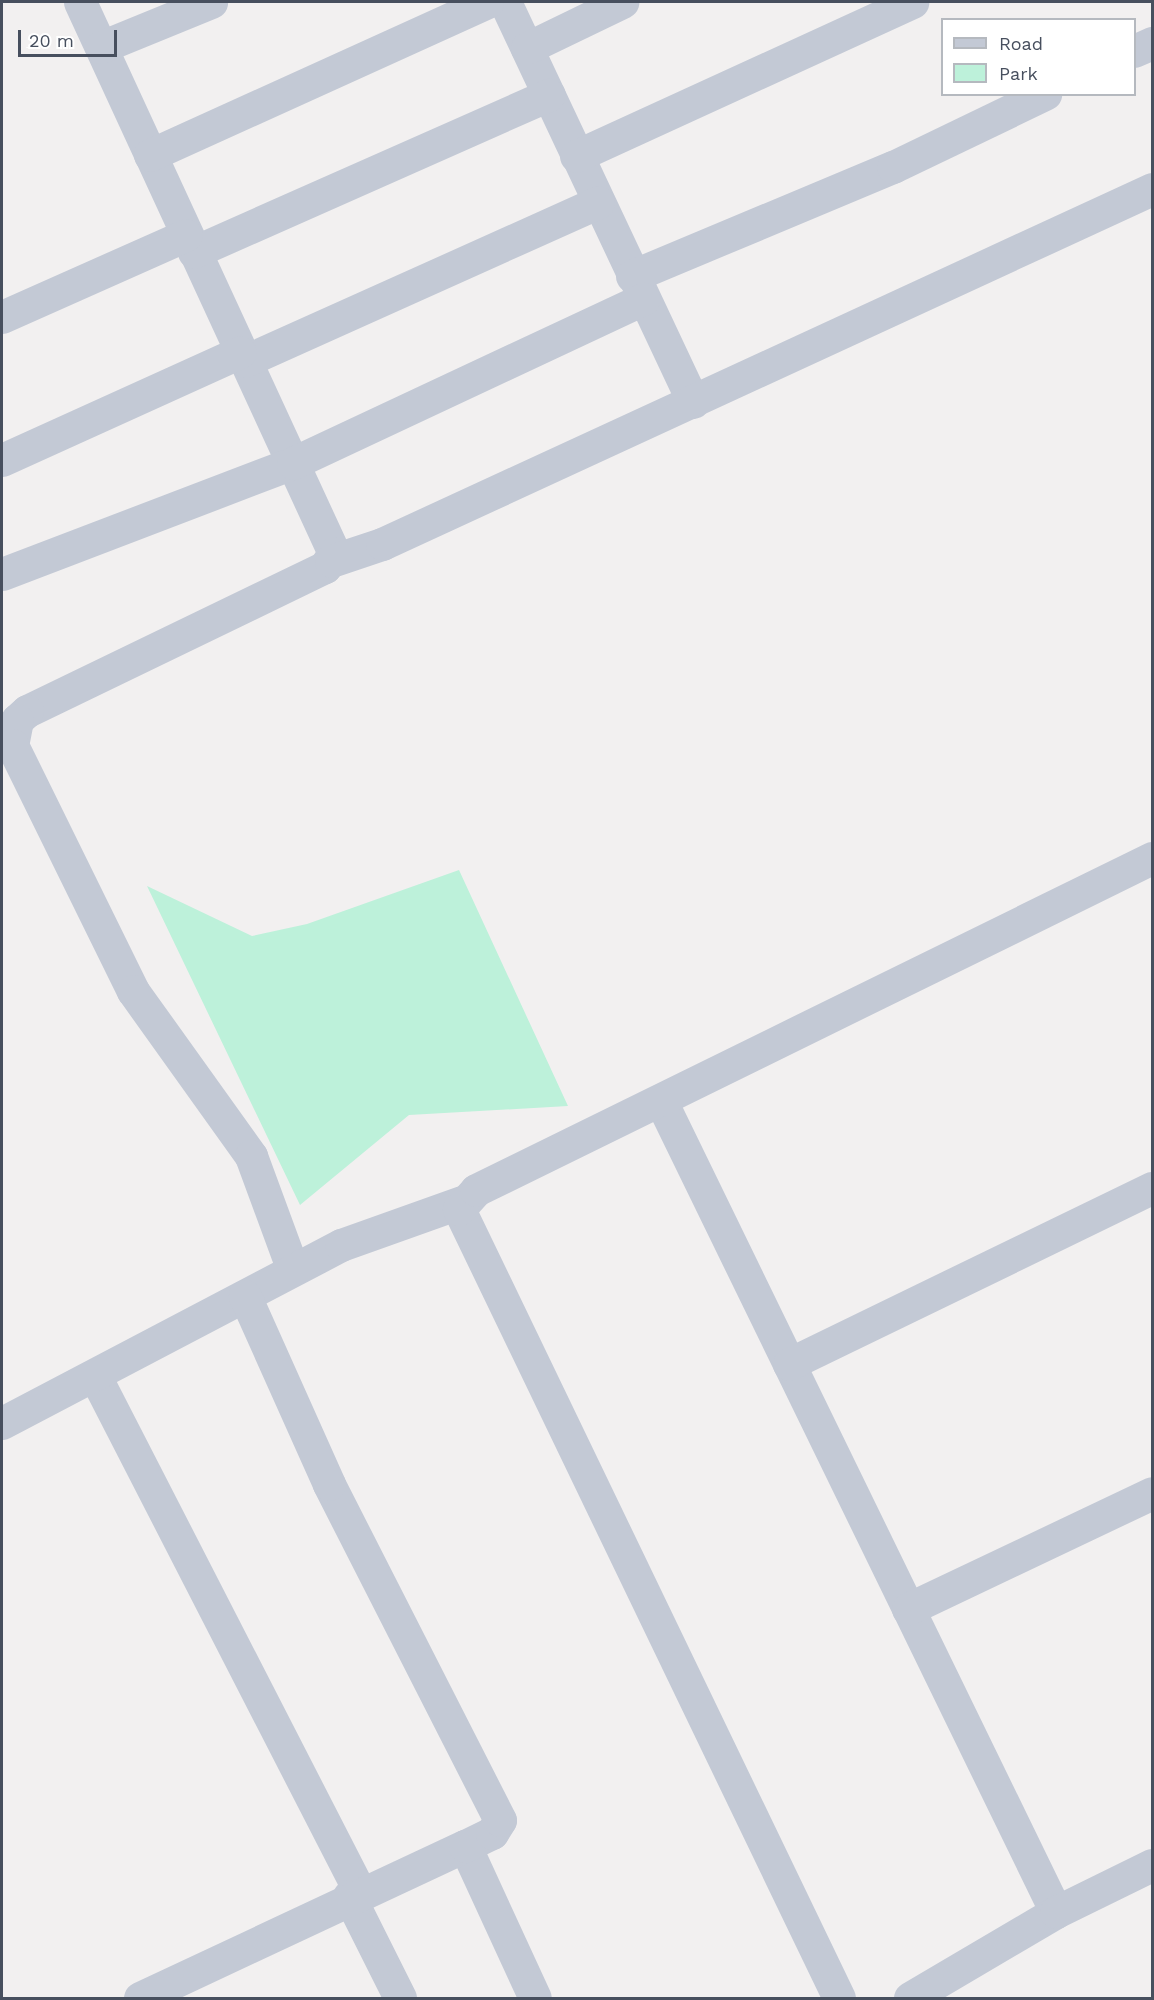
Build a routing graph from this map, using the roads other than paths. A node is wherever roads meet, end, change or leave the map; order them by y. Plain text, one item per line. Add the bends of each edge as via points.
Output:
1 (80, 2) edge
2 (211, 2) edge
3 (487, 2) edge
4 (505, 2) edge
5 (622, 2) edge
6 (912, 2) edge
7 (1152, 43) edge
8 (101, 47) junction
9 (527, 48) junction
10 (1136, 50) edge
11 (549, 95) junction
12 (1041, 96) edge
13 (150, 154) junction
14 (576, 156) junction
15 (1152, 189) edge
16 (598, 202) junction
17 (190, 243) junction
18 (637, 288) junction
19 (2, 317) edge
20 (243, 356) junction
21 (693, 402) junction
22 (2, 460) edge
23 (293, 463) junction
24 (331, 561) junction
25 (2, 574) edge
26 (9, 711) edge
27 (1152, 858) edge
28 (661, 1101) junction
29 (1152, 1188) edge
30 (462, 1202) junction
31 (293, 1270) junction
32 (245, 1296) junction
33 (789, 1364) junction
34 (94, 1376) junction
35 (2, 1423) edge
36 (1152, 1493) edge
37 (908, 1609) junction
38 (465, 1846) junction
39 (1152, 1865) edge
40 (354, 1894) junction
41 (1056, 1912) junction
42 (140, 1998) edge
43 (400, 1998) edge
44 (535, 1998) edge
45 (839, 1998) edge
46 (910, 1998) edge

1 - 8 street
2 - 8 street
3 - 13 street
4 - 9 street
5 - 9 street
6 - 14 street
7 - 10 street
8 - 13 street
9 - 11 street
11 - 14 street
11 - 17 street
12 - 18 street
13 - 17 street
14 - 16 street
15 - 21 street
16 - 18 street
16 - 20 street
17 - 19 street
17 - 20 street
18 - 21 street
18 - 23 street
20 - 22 street
20 - 23 street
21 - 24 street via 382,544
23 - 24 street via 333,546
23 - 25 street
24 - 26 street via 49,698
26 - 31 street via 12,745 24,774 134,991 251,1156
27 - 28 street
28 - 30 street
28 - 33 street
29 - 33 street
30 - 31 street via 341,1245
30 - 45 street via 460,1218
31 - 32 street
32 - 34 street
32 - 38 street via 329,1484 499,1810 492,1833
33 - 37 street
34 - 35 street
34 - 40 street
36 - 37 street
37 - 41 street
38 - 40 street
38 - 44 street
39 - 41 street
40 - 42 street
40 - 43 street
41 - 46 street

